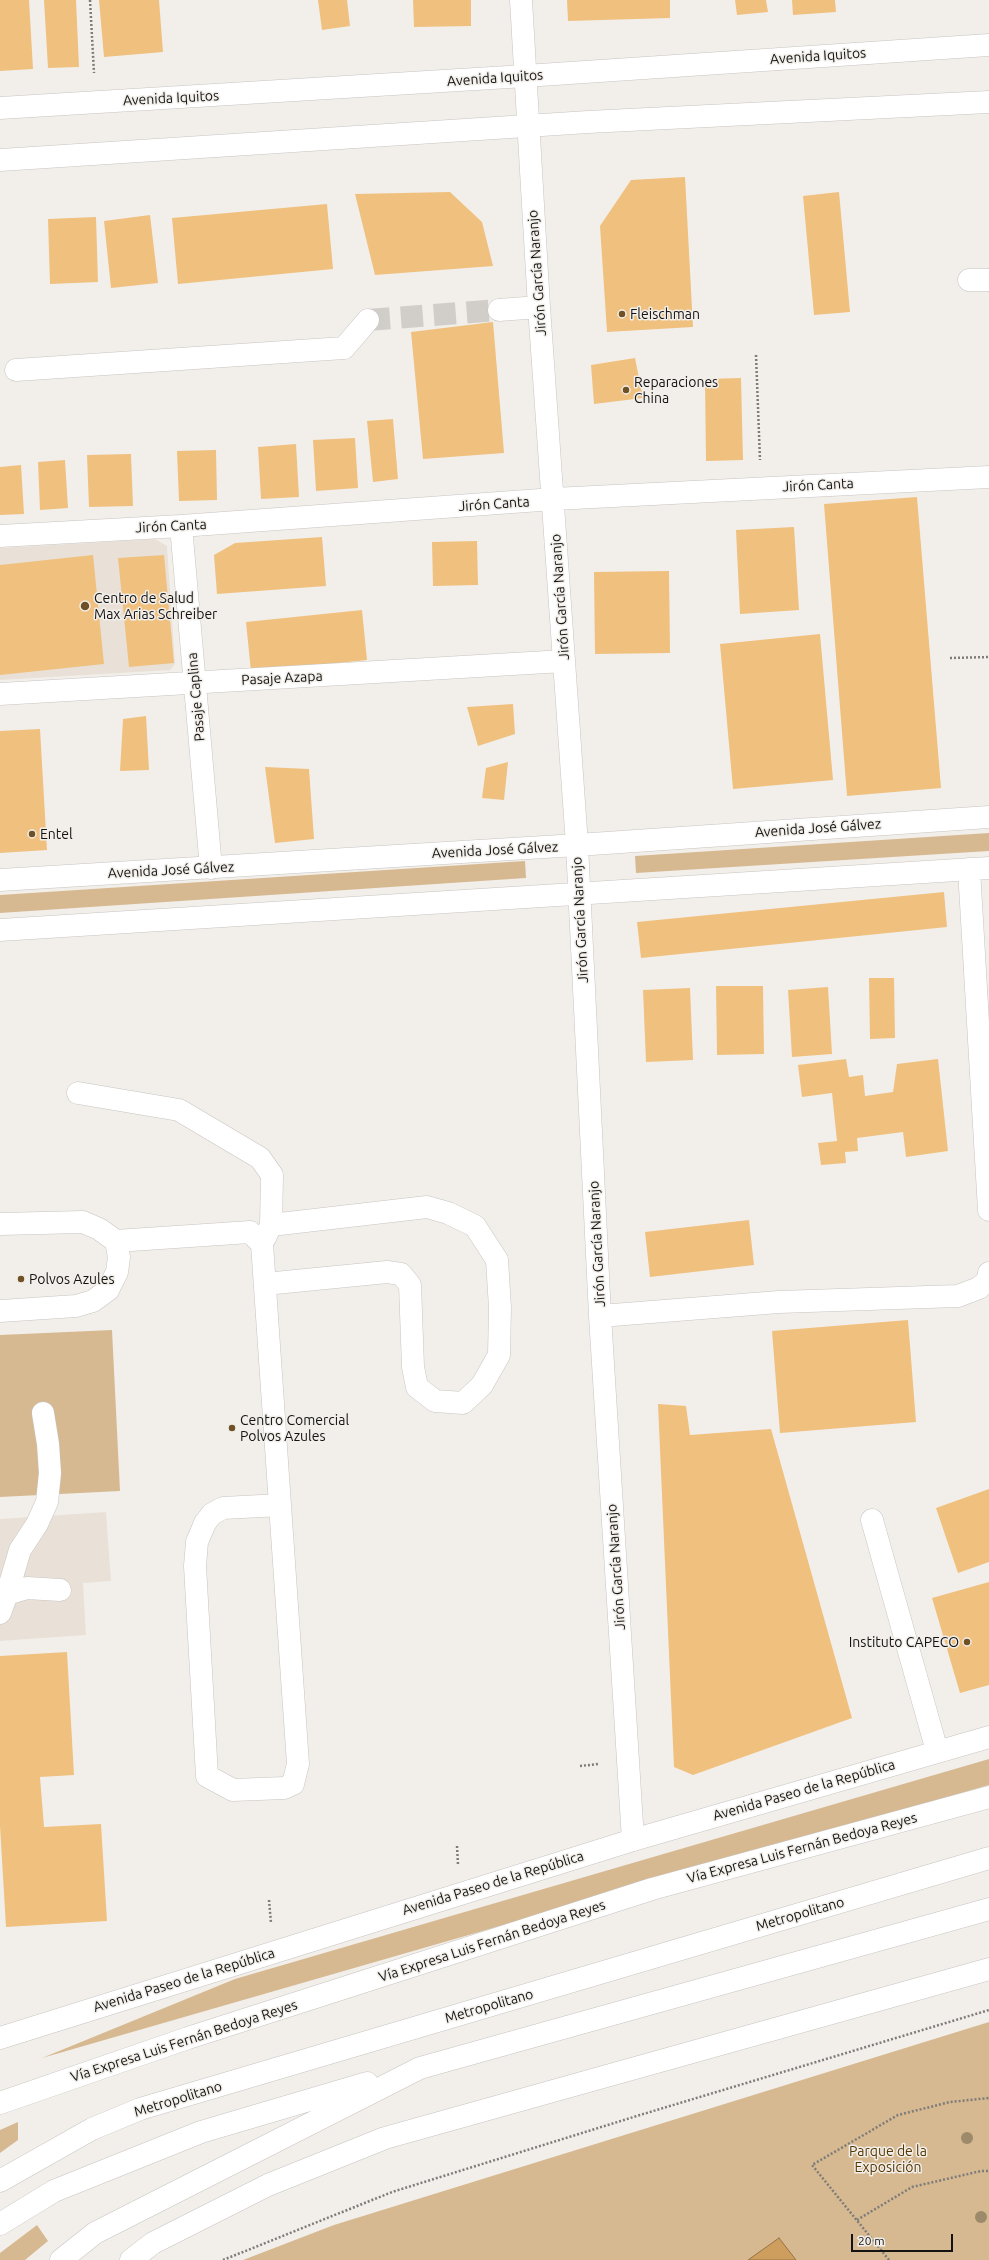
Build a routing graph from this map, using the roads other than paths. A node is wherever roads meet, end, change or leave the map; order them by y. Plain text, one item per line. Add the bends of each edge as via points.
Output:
1 (521, 0) edge
2 (989, 45) edge
3 (525, 76) junction
4 (989, 102) edge
5 (0, 108) edge
6 (527, 127) junction
7 (0, 160) edge
8 (539, 307) junction
9 (499, 310) tunnel mouth
10 (368, 320) dead end
11 (16, 370) dead end
12 (989, 477) edge
13 (554, 499) junction
14 (181, 526) junction
15 (0, 536) edge
16 (564, 661) junction
17 (195, 684) junction
18 (0, 694) edge
19 (989, 817) edge
20 (577, 845) junction
21 (211, 868) junction
22 (979, 869) edge
23 (0, 880) edge
24 (579, 893) junction
25 (0, 930) edge
26 (78, 1093) dead end
27 (989, 1210) edge
28 (0, 1224) edge
29 (272, 1225) junction
30 (116, 1241) junction
31 (262, 1244) junction
32 (989, 1273) edge
33 (264, 1284) junction
34 (0, 1311) edge
35 (600, 1316) junction
36 (43, 1413) dead end
37 (280, 1505) junction
38 (872, 1520) dead end
39 (60, 1590) dead end
40 (4, 1603) edge
41 (989, 1737) edge
42 (937, 1751) junction
43 (989, 1797) edge
44 (633, 1840) junction
45 (989, 1858) edge
46 (989, 1909) edge
47 (989, 1969) edge
48 (0, 2038) edge
49 (420, 2068) junction
50 (0, 2103) edge
51 (0, 2181) edge
52 (0, 2224) edge
53 (61, 2260) edge
54 (131, 2260) edge

1 - 3 main road, Jirón García Naranjo
2 - 3 main road, Avenida Iquitos
3 - 5 main road, Avenida Iquitos
3 - 6 main road, Jirón García Naranjo
4 - 6 main road
6 - 7 main road
6 - 8 main road, Jirón García Naranjo
8 - 9 main road
8 - 13 main road, Jirón García Naranjo
10 - 11 main road via 344,348
12 - 13 main road, Jirón Canta
13 - 14 main road, Jirón Canta
13 - 16 main road, Jirón García Naranjo
14 - 15 main road, Jirón Canta
14 - 17 main road, Pasaje Caplina
16 - 17 main road, Pasaje Azapa
16 - 20 main road, Jirón García Naranjo
17 - 18 main road, Pasaje Azapa
17 - 21 main road, Pasaje Caplina
19 - 20 main road, Avenida José Gálvez
20 - 21 main road, Avenida José Gálvez
20 - 24 main road, Jirón García Naranjo
21 - 23 main road, Avenida José Gálvez
22 - 24 main road
22 - 27 main road
24 - 25 main road
24 - 35 main road, Jirón García Naranjo
26 - 29 main road via 179,1110 260,1158 272,1175
28 - 30 main road via 83,1222
29 - 31 main road
29 - 33 main road via 427,1207 448,1213 475,1226 497,1260 499,1356 482,1385 463,1404 435,1402 417,1387 413,1367 410,1285 401,1274 387,1272
30 - 31 main road via 250,1232
30 - 34 main road via 119,1257 117,1272 108,1290 94,1301 76,1306
31 - 33 main road
32 - 35 main road via 988,1280 979,1288 958,1296 779,1302
33 - 37 main road
35 - 44 main road, Jirón García Naranjo
36 - 40 main road via 50,1466 47,1502 37,1524 20,1550
37 - 37 main road via 298,1764 293,1784 284,1788 232,1790 207,1776 195,1566 197,1542 212,1514 223,1508
38 - 42 main road
39 - 40 main road via 27,1588
41 - 42 main road, Avenida Paseo de la República
42 - 44 main road, Avenida Paseo de la República
43 - 50 main road, Vía Expresa Luis Fernán Bedoya Reyes via 652,1889 188,2038
44 - 48 main road, Avenida Paseo de la República
45 - 51 main road, Metropolitano via 140,2109 92,2129
46 - 49 main road
47 - 54 main road via 385,2138 268,2185 153,2243
49 - 52 main road via 201,2132 54,2191
49 - 53 main road via 96,2233

